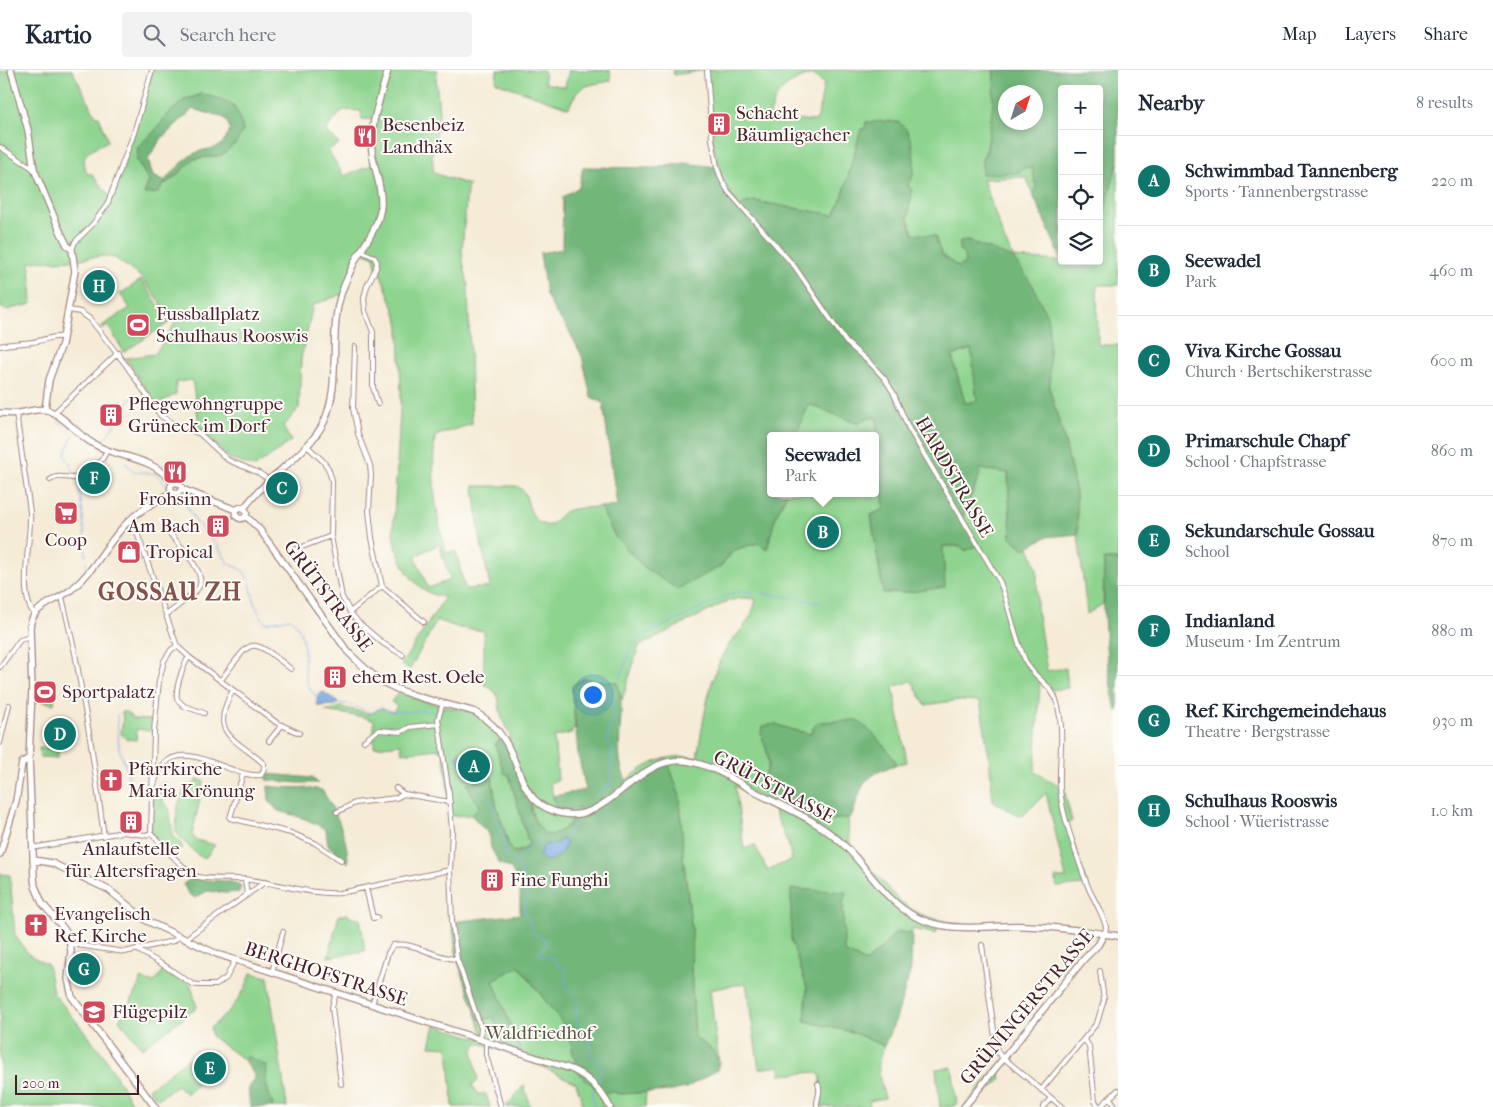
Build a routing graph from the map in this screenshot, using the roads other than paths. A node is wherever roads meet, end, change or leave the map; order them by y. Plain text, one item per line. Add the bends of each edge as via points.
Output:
1 (12, 70) edge
2 (152, 70) edge
3 (388, 70) edge
4 (707, 70) edge
5 (0, 147) edge
6 (34, 169) junction
7 (72, 250) junction
8 (361, 251) junction
9 (69, 310) junction
10 (64, 337) junction
11 (0, 346) edge
12 (355, 347) dead end
13 (118, 353) junction
14 (378, 404) dead end
15 (45, 410) junction
16 (0, 413) edge
17 (54, 413) junction
18 (16, 414) junction
19 (307, 446) junction
20 (107, 450) junction
21 (50, 480) dead end
22 (270, 480) junction
23 (173, 483) junction
24 (182, 489) junction
25 (172, 491) junction
26 (244, 508) junction
27 (236, 510) junction
28 (246, 516) junction
29 (130, 519) junction
30 (164, 527) dead end
31 (331, 536) junction
32 (294, 550) dead end
33 (382, 586) junction
34 (62, 597) junction
35 (350, 612) junction
36 (34, 614) junction
37 (166, 615) junction
38 (424, 622) dead end
39 (30, 637) junction
40 (177, 646) junction
41 (403, 655) dead end
42 (189, 657) junction
43 (0, 668) edge
44 (291, 669) dead end
45 (220, 681) junction
46 (232, 690) junction
47 (443, 703) junction
48 (9, 705) dead end
49 (204, 713) dead end
50 (439, 724) junction
51 (282, 725) junction
52 (299, 733) dead end
53 (269, 741) dead end
54 (364, 741) dead end
55 (0, 743) edge
56 (29, 758) junction
57 (243, 774) junction
58 (396, 788) dead end
59 (404, 794) junction
60 (151, 796) junction
61 (450, 802) junction
62 (336, 812) dead end
63 (151, 833) junction
64 (104, 836) junction
65 (32, 848) junction
66 (0, 854) edge
67 (33, 860) junction
68 (341, 860) dead end
69 (450, 870) junction
70 (245, 879) junction
71 (266, 882) junction
72 (366, 888) junction
73 (247, 895) junction
74 (377, 917) dead end
75 (283, 932) dead end
76 (1104, 934) junction
77 (1118, 936) edge
78 (179, 937) junction
79 (186, 940) junction
80 (70, 944) junction
81 (982, 945) dead end
82 (136, 950) junction
83 (235, 960) junction
84 (457, 960) junction
85 (1100, 970) dead end
86 (272, 972) junction
87 (336, 993) junction
88 (372, 1004) junction
89 (480, 1039) junction
90 (1084, 1039) junction
91 (486, 1041) junction
92 (1004, 1059) junction
93 (341, 1084) dead end
94 (818, 1084) dead end
95 (1041, 1090) junction
96 (1118, 1090) edge
97 (1051, 1098) junction
98 (1110, 1098) junction
99 (156, 1107) edge
100 (501, 1107) edge
101 (610, 1107) edge
102 (817, 1107) edge
103 (964, 1107) edge
104 (1043, 1107) edge
105 (1062, 1107) edge
106 (1099, 1107) edge
107 (1116, 1107) edge

1 - 6 street via 28,130
2 - 7 street via 134,134 107,206 74,242
3 - 8 street via 372,132 381,205 372,232
4 - 76 street, HARDSTRASSE via 712,139 722,181 739,205 795,267 846,342 871,364 893,392 909,429 1000,582 1031,672 1053,691 1061,726 1060,788 1064,812 1087,885 1105,925
5 - 6 street
6 - 7 street via 60,231
7 - 9 street via 75,271
8 - 14 street via 377,262 364,298 373,332 373,387
8 - 19 street via 341,296 336,316 328,410
9 - 10 street
9 - 13 street via 88,316
10 - 11 street
10 - 15 street via 49,379
12 - 33 street via 353,408 370,465 369,511
13 - 17 street
13 - 22 street via 161,416 203,436 230,462
15 - 17 street
15 - 18 street
16 - 18 street
17 - 20 street via 83,437
18 - 36 street via 31,523 26,564 28,605
19 - 22 street
19 - 31 street via 323,461 332,480
20 - 21 street via 98,467 79,478 66,476
20 - 23 street via 146,461
22 - 26 street
23 - 24 street via 180,484
23 - 25 street
24 - 25 street via 178,493
24 - 27 street
25 - 29 street
26 - 27 street
26 - 28 street
27 - 28 street via 237,517
28 - 47 street, GRÜTSTRASSE via 260,530 359,663 393,687
29 - 34 street via 84,579
29 - 37 street
30 - 37 street via 196,566 201,578 199,587
31 - 32 street
31 - 35 street via 342,597
33 - 35 street
33 - 38 street
34 - 36 street
34 - 64 street via 91,744
35 - 41 street via 384,644
36 - 39 street via 30,621
37 - 40 street
39 - 43 street via 20,640
39 - 56 street
40 - 42 street
40 - 60 street via 164,661 159,681
42 - 45 street
42 - 49 street via 184,665 177,699 184,706
44 - 45 street via 264,648 252,645 244,649
45 - 46 street
46 - 51 street
46 - 57 street via 223,713 223,726 231,738 264,764 261,775
47 - 50 street
47 - 76 street, GRÜTSTRASSE via 475,712 492,724 506,743 518,774 532,797 554,812 573,815 589,812 653,766 678,761 696,763 818,825 850,851 898,906 923,921 962,928 1024,926
48 - 55 street
50 - 54 street via 401,732 380,730
50 - 61 street
51 - 52 street
51 - 53 street
56 - 65 street
56 - 66 street via 22,763
57 - 60 street via 201,757 180,756 164,764
57 - 68 street via 230,818 316,843
58 - 59 street
59 - 61 street
59 - 62 street via 396,798 355,802
60 - 63 street
61 - 69 street
63 - 64 street via 126,832
63 - 70 street via 196,876
64 - 65 street
65 - 67 street
67 - 78 street, BERGHOFSTRASSE via 52,863 109,890 142,918
67 - 80 street via 38,893 45,908 66,932
69 - 72 street
69 - 84 street
70 - 71 street
70 - 73 street
71 - 72 street via 327,894
71 - 73 street
72 - 74 street via 373,918
73 - 79 street
75 - 86 street
76 - 77 street, GRÜNINGERSTRASSE
76 - 92 street, GRÜNINGERSTRASSE
78 - 79 street, BERGHOFSTRASSE
78 - 82 street
79 - 83 street, BERGHOFSTRASSE
80 - 82 street via 122,952
80 - 99 street via 68,979 72,997
81 - 92 street via 996,1048
82 - 83 street via 192,984 199,985 216,985 226,978
83 - 86 street, BERGHOFSTRASSE
84 - 88 street via 403,943 393,945
84 - 89 street via 481,1028
85 - 90 street via 1103,1006 1097,1023
86 - 87 street, BERGHOFSTRASSE
87 - 88 street, BERGHOFSTRASSE
87 - 93 street via 332,1005
88 - 89 street, BERGHOFSTRASSE
89 - 91 street, BERGHOFSTRASSE
90 - 95 street
90 - 106 street via 1089,1046 1095,1101
91 - 100 street via 486,1053
91 - 101 street, BERGHOFSTRASSE via 578,1072 597,1087
92 - 95 street
92 - 103 street, GRÜNINGERSTRASSE
94 - 102 street
95 - 97 street
96 - 98 street
97 - 104 street
97 - 105 street
98 - 106 street
98 - 107 street

